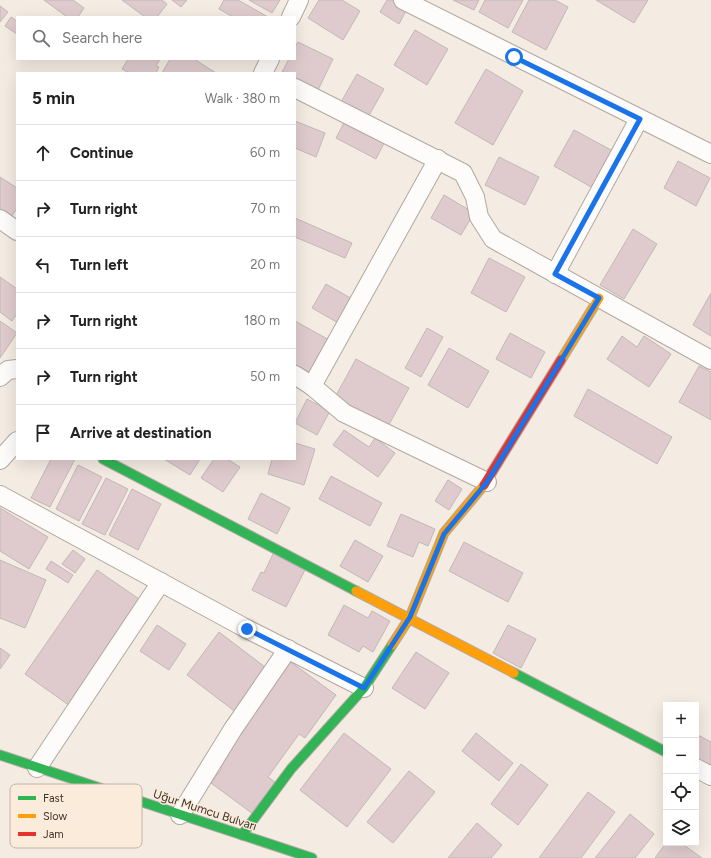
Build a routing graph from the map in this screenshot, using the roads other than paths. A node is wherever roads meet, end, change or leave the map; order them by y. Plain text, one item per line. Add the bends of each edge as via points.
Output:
1 (299, 0) edge
2 (403, 0) edge
3 (291, 16) edge
4 (270, 60) edge
5 (264, 72) edge
6 (296, 88) edge
7 (640, 119) junction
8 (711, 154) edge
9 (438, 159) junction
10 (0, 219) edge
11 (16, 230) edge
12 (555, 274) junction
13 (599, 298) junction
14 (711, 360) edge
15 (16, 369) edge
16 (296, 376) edge
17 (0, 377) edge
18 (312, 386) junction
19 (16, 443) edge
20 (0, 460) edge
21 (105, 460) edge
22 (487, 482) junction
23 (0, 495) edge
24 (162, 582) junction
25 (410, 617) junction
26 (288, 649) junction
27 (364, 688) junction
28 (663, 750) edge
29 (0, 755) edge
30 (37, 768) junction
31 (699, 770) edge
32 (711, 776) edge
33 (86, 784) edge
34 (142, 803) edge
35 (180, 815) junction
36 (242, 835) junction
37 (312, 858) edge

1 - 3 street
2 - 7 street
4 - 5 street
6 - 9 street
7 - 8 street
7 - 12 street
9 - 12 street via 463,173 475,197 479,217 493,239
9 - 18 street
10 - 11 street
12 - 13 street
13 - 14 street
13 - 22 street
15 - 17 street via 8,370
16 - 18 street
18 - 22 street via 344,413
19 - 20 street
21 - 25 street
22 - 25 street via 444,534
23 - 24 street
24 - 26 street
24 - 30 street
25 - 27 street
25 - 28 street
26 - 27 street
26 - 35 street via 233,729
27 - 36 street via 291,769
29 - 30 street, Uğur Mumcu Bulvarı
30 - 33 street, Uğur Mumcu Bulvarı
31 - 32 street
34 - 35 street, Uğur Mumcu Bulvarı
35 - 36 street, Uğur Mumcu Bulvarı
36 - 37 street, Uğur Mumcu Bulvarı

